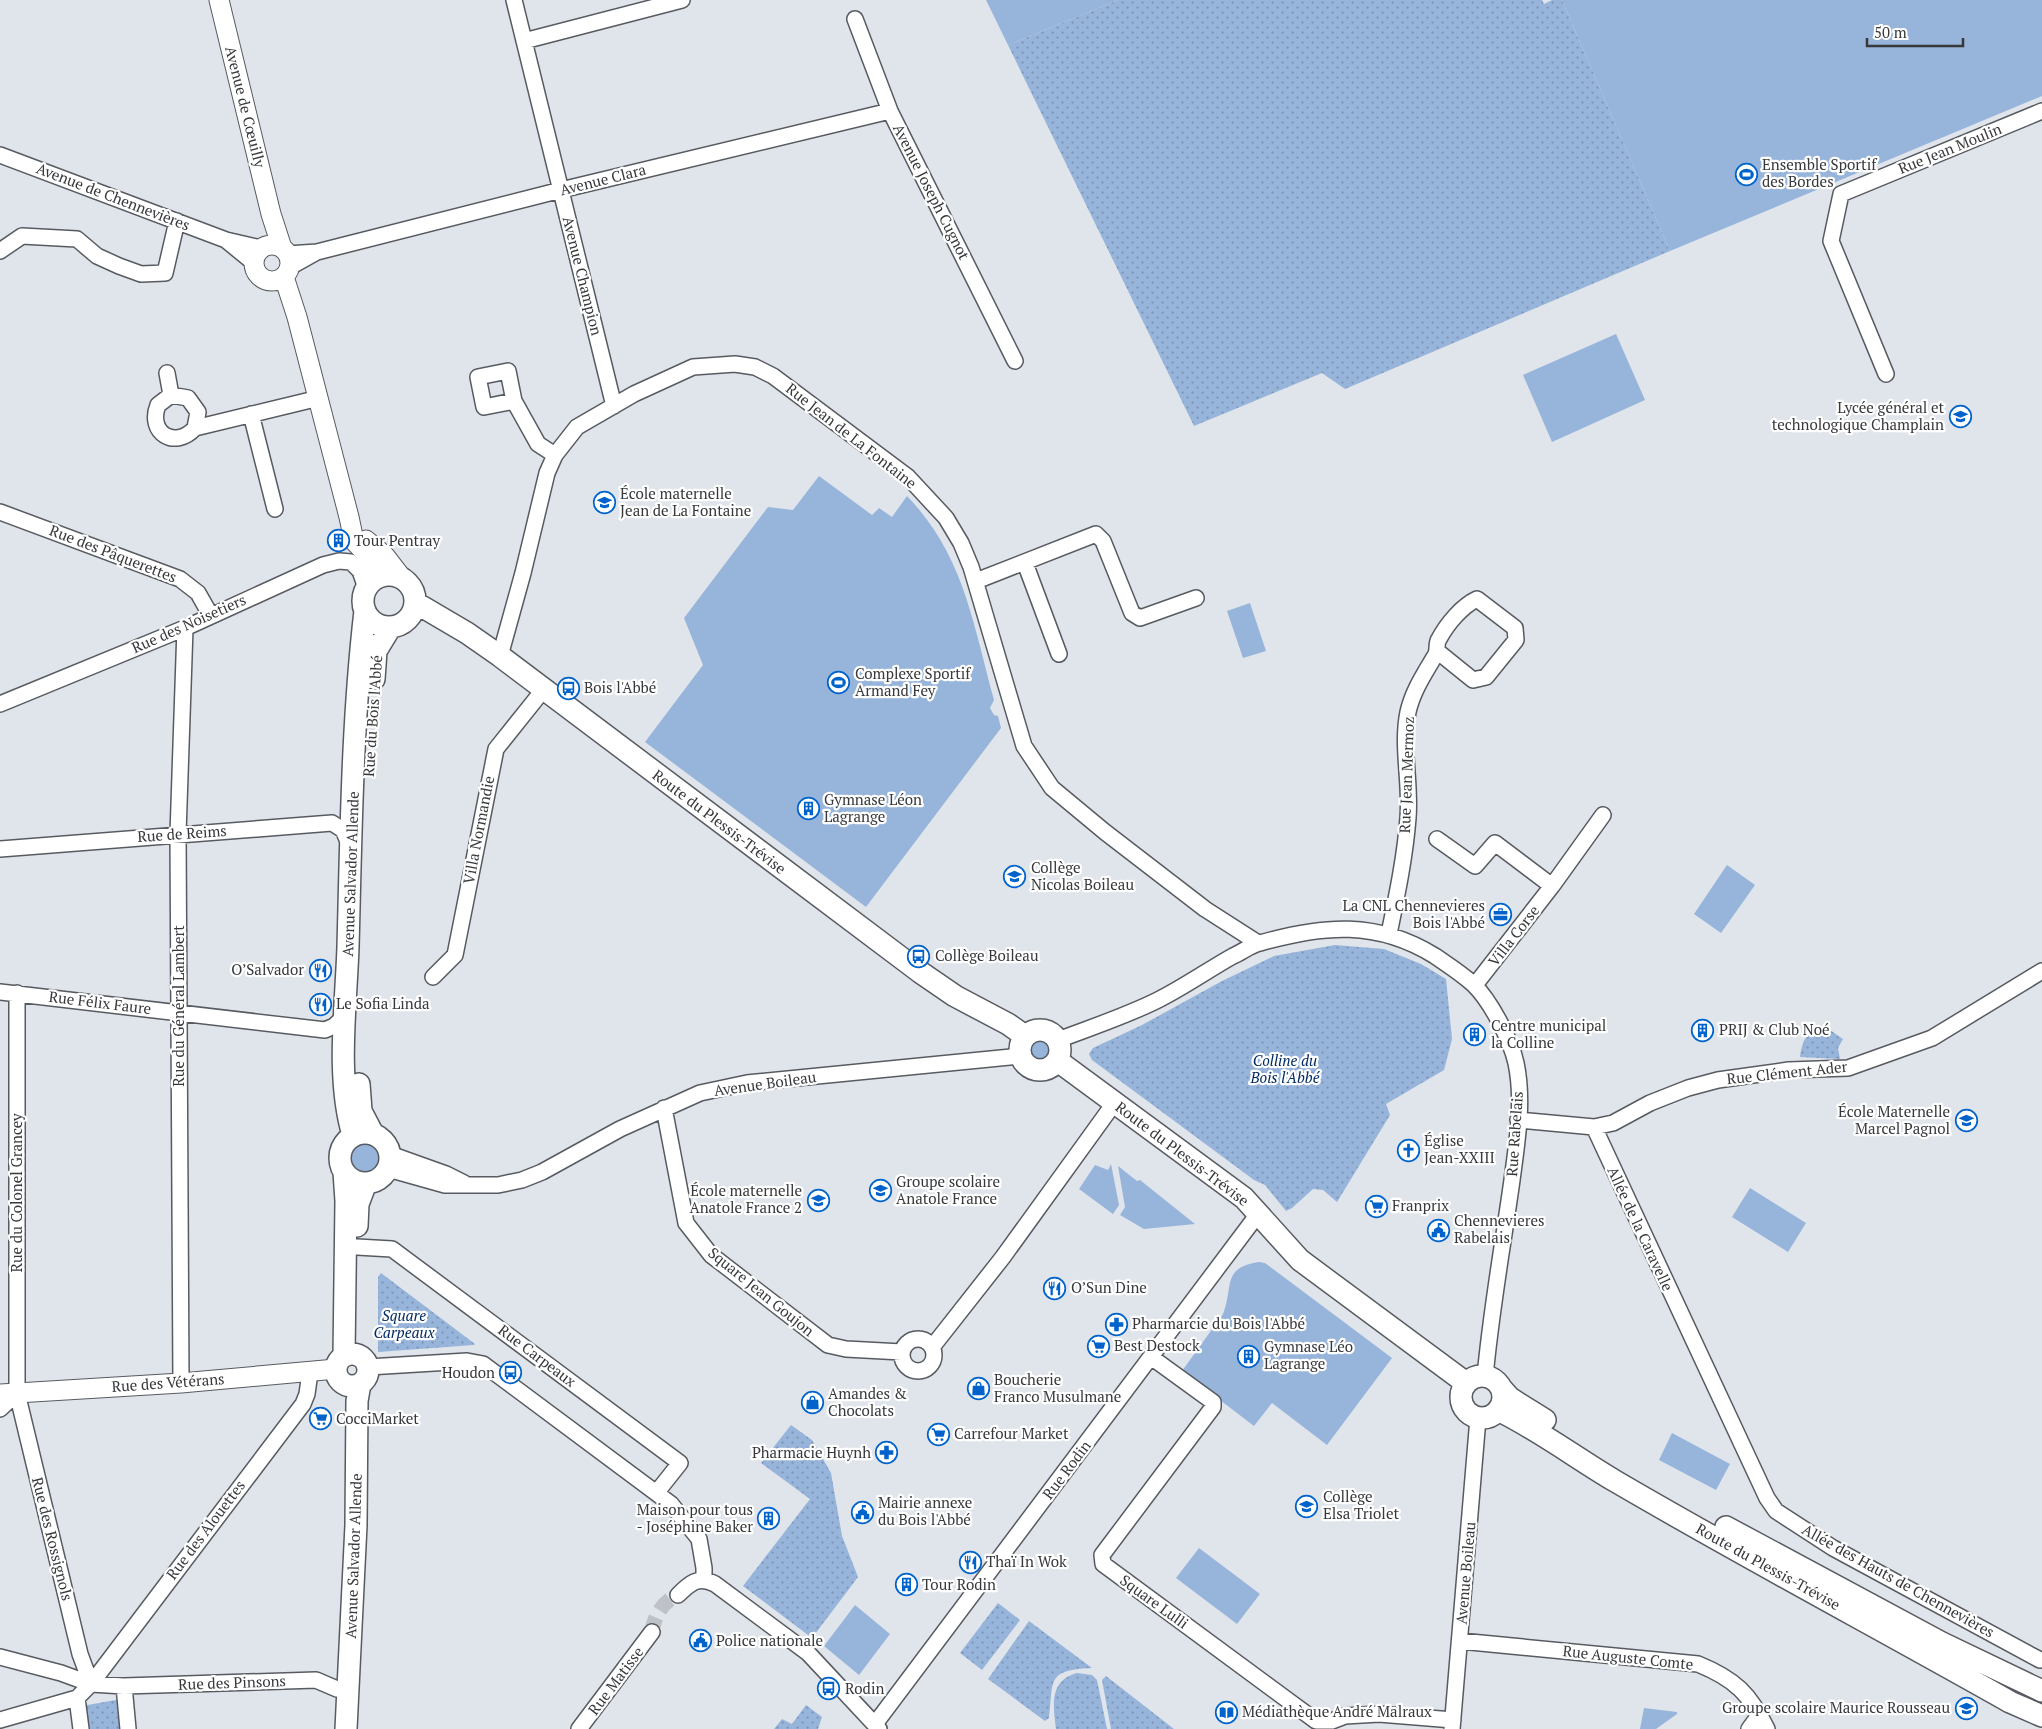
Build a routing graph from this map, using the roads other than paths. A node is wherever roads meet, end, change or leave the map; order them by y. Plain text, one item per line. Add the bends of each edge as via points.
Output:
1 (219, 0) edge
2 (514, 0) edge
3 (682, 0) edge
4 (856, 20) dead end
5 (524, 41) junction
6 (890, 111) junction
7 (2042, 111) edge
8 (0, 155) edge
9 (561, 190) junction
10 (178, 221) junction
11 (0, 250) edge
12 (274, 260) junction
13 (1016, 361) dead end
14 (167, 373) dead end
15 (1886, 374) dead end
16 (171, 395) junction
17 (319, 398) junction
18 (514, 401) dead end
19 (614, 406) junction
20 (251, 414) junction
21 (195, 428) junction
22 (556, 455) junction
23 (275, 509) dead end
24 (0, 512) edge
25 (349, 517) junction
26 (1025, 563) junction
27 (402, 578) junction
28 (976, 581) junction
29 (371, 583) junction
30 (1196, 598) dead end
31 (416, 603) junction
32 (365, 612) junction
33 (210, 616) junction
34 (184, 628) junction
35 (390, 628) junction
36 (1437, 651) junction
37 (1059, 654) dead end
38 (500, 656) junction
39 (544, 689) junction
40 (0, 704) edge
41 (1603, 815) dead end
42 (178, 834) junction
43 (1436, 839) dead end
44 (0, 849) edge
45 (351, 849) junction
46 (1552, 886) junction
47 (1389, 934) junction
48 (1258, 943) junction
49 (2042, 971) edge
50 (433, 977) dead end
51 (1475, 985) junction
52 (0, 992) edge
53 (17, 993) junction
54 (179, 1013) junction
55 (345, 1016) junction
56 (1058, 1040) junction
57 (1023, 1046) junction
58 (1058, 1061) junction
59 (1115, 1102) junction
60 (664, 1108) junction
61 (1518, 1120) junction
62 (1594, 1127) junction
63 (363, 1135) junction
64 (389, 1162) junction
65 (344, 1172) junction
66 (366, 1183) junction
67 (1258, 1214) junction
68 (357, 1246) junction
69 (1688, 1330) joint
70 (932, 1346) junction
71 (902, 1352) junction
72 (1151, 1357) junction
73 (352, 1369) junction
74 (310, 1372) junction
75 (181, 1383) junction
76 (1484, 1383) junction
77 (9, 1394) edge
78 (0, 1409) edge
79 (1498, 1410) junction
80 (1478, 1418) junction
81 (658, 1492) junction
82 (704, 1580) junction
83 (678, 1595) tunnel mouth
84 (652, 1632) tunnel mouth
85 (1460, 1641) junction
86 (0, 1657) edge
87 (2041, 1658) edge
88 (91, 1684) junction
89 (124, 1686) junction
90 (2035, 1688) edge
91 (337, 1689) junction
92 (77, 1698) junction
93 (2027, 1709) edge
94 (1760, 1714) junction
95 (0, 1720) edge
96 (1452, 1725) edge
97 (877, 1727) edge
98 (81, 1729) edge
99 (128, 1729) edge
100 (335, 1729) edge
101 (346, 1729) edge
102 (580, 1729) edge
103 (1749, 1729) edge
104 (1767, 1729) edge

1 - 12 street, Avenue de Cœuilly via 271,214
2 - 5 street, Avenue Champion
3 - 5 street
4 - 6 street, Avenue Joseph Cugnot
5 - 9 street, Avenue Champion
6 - 9 street, Avenue Clara
6 - 13 street, Avenue Joseph Cugnot
7 - 15 street, Rue Jean Moulin via 1841,194 1831,241
8 - 10 street, Avenue de Chennevières
9 - 12 street, Avenue Clara
9 - 19 street, Avenue Champion
10 - 11 street via 168,280 119,266 97,256 77,239 22,236
10 - 12 street, Avenue de Chennevières
12 - 17 street, Avenue de Cœuilly via 278,290 297,318
14 - 16 street
16 - 21 street via 188,398 194,404 198,412
16 - 21 street via 164,399 155,413 158,429 173,438 189,434
17 - 20 street
17 - 25 street, Avenue de Cœuilly
18 - 22 street via 538,444
19 - 22 street, Rue Jean de La Fontaine via 577,427
19 - 28 street, Rue Jean de La Fontaine via 693,367 735,364 755,367 773,376 908,477 946,518 961,543
20 - 21 street
20 - 23 street
22 - 38 street, Rue Jean de La Fontaine via 547,474
24 - 33 street, Rue des Pâquerettes via 180,579 198,593
25 - 27 street, Avenue de Cœuilly via 362,537 385,556
25 - 29 street, Avenue de Cœuilly via 354,541 372,560
26 - 28 street
26 - 30 street via 1096,534 1103,540 1132,613 1140,618
26 - 37 street
27 - 29 main road via 394,575
27 - 31 main road via 413,589
28 - 48 street, Rue Jean de La Fontaine via 1024,746 1052,788 1218,918
29 - 32 main road via 363,596
29 - 33 street, Rue des Noisetiers via 351,562 339,561 323,565
31 - 35 main road via 410,618
31 - 38 main road, Route du Plessis-Trévise
32 - 35 main road via 375,624
32 - 45 main road, Avenue Salvador Allende
33 - 34 street, Rue des Noisetiers
34 - 40 street, Rue des Noisetiers
34 - 42 street, Rue du Général Lambert
35 - 63 main road, Rue du Bois l'Abbé via 376,651 360,942 359,1084
36 - 36 street via 1473,680 1486,677 1516,640 1515,628 1477,599 1466,604 1438,640
36 - 47 street, Rue Jean Mermoz via 1418,684 1408,712 1408,819
38 - 39 main road, Route du Plessis-Trévise
39 - 50 street, Villa Normandie via 496,749 455,955
39 - 57 main road, Route du Plessis-Trévise via 920,972 955,996 1008,1024
41 - 46 street, Villa Corse
42 - 44 street, Rue de Reims
42 - 45 street, Rue de Reims via 332,823 343,830
42 - 54 street, Rue du Général Lambert
43 - 46 street via 1475,866 1495,842
45 - 55 main road, Avenue Salvador Allende
46 - 51 street, Villa Corse
47 - 48 street, Rue Rabelais via 1369,929 1328,929
47 - 51 street, Rue Rabelais via 1420,947
48 - 56 street, Rue Rabelais via 1159,1000
49 - 62 street, Rue Clément Ader via 1932,1038 1871,1061 1848,1068 1789,1070 1718,1080 1688,1088 1613,1123
51 - 61 street, Rue Rabelais via 1510,1046 1517,1075
52 - 53 street, Rue Félix Faure
53 - 54 street, Rue Félix Faure
53 - 77 street, Rue du Colonel Grancey
54 - 55 street, Rue Félix Faure via 325,1030
54 - 75 street, Rue du Général Lambert
55 - 63 main road, Avenue Salvador Allende via 347,1115
56 - 57 main road via 1043,1029 1030,1032
56 - 58 main road via 1061,1052
57 - 58 main road via 1027,1065 1039,1070 1052,1067
57 - 60 street, Avenue Boileau via 747,1083 700,1093
58 - 59 main road, Route du Plessis-Trévise
59 - 67 main road, Route du Plessis-Trévise via 1244,1198
59 - 70 street via 1003,1257
60 - 64 street, Avenue Boileau via 522,1180 470,1186 445,1185
60 - 71 street, Square Jean Goujon via 686,1223 712,1255 828,1345
61 - 62 street, Rue Clément Ader
61 - 76 street, Rue Rabelais
62 - 69 street, Allée de la Caravelle
63 - 64 main road via 384,1142
63 - 65 main road via 345,1142 340,1152
64 - 66 main road via 382,1176
65 - 66 main road via 358,1182
65 - 73 main road, Avenue Salvador Allende
66 - 68 main road, Avenue Salvador Allende via 358,1204
67 - 72 street, Rue Rodin
67 - 76 main road, Route du Plessis-Trévise via 1300,1260
68 - 73 main road, Avenue Salvador Allende
68 - 81 street, Rue Carpeaux via 392,1249 680,1463
69 - 87 street, Allée des Hauts de Chennevières via 1776,1511 1833,1548
70 - 71 street via 918,1338 908,1342
70 - 71 street via 934,1360 925,1370 911,1370
72 - 96 street, Square Lulli via 1213,1402 1213,1407 1102,1556 1103,1564 1316,1721 1380,1714
72 - 97 street, Rue Rodin
73 - 74 street, Rue des Vétérans
73 - 81 street via 423,1362 480,1362
73 - 91 main road, Avenue Salvador Allende
73 - 101 main road, Avenue Salvador Allende via 357,1401 356,1525
74 - 75 street, Rue des Vétérans
74 - 88 street, Rue des Alouettes via 302,1404
75 - 77 street, Rue des Vétérans
76 - 79 main road via 1503,1400
76 - 80 main road via 1463,1389 1461,1401 1467,1412
76 - 90 main road, Route du Plessis-Trévise via 1619,1468 1682,1503
77 - 78 street
77 - 88 street, Rue des Rossignols
79 - 80 main road via 1492,1416
79 - 93 main road, Route du Plessis-Trévise via 1614,1481
80 - 85 street, Avenue Boileau
81 - 82 street via 699,1539
82 - 83 street via 691,1582
82 - 97 street via 722,1588 808,1654
84 - 102 street, Rue Matisse
85 - 94 street, Rue Auguste Comte via 1698,1664 1736,1684
85 - 96 street, Avenue Boileau
86 - 88 street, Rue des Pinsons
87 - 90 street
88 - 89 street, Rue des Pinsons
88 - 92 street, Rue des Alouettes
89 - 91 street, Rue des Pinsons via 316,1680
89 - 99 street
90 - 93 street via 2034,1699
90 - 93 street via 2016,1689
91 - 100 main road, Avenue Salvador Allende
92 - 95 street
92 - 98 street
94 - 103 street
94 - 104 street, Rue Auguste Comte

